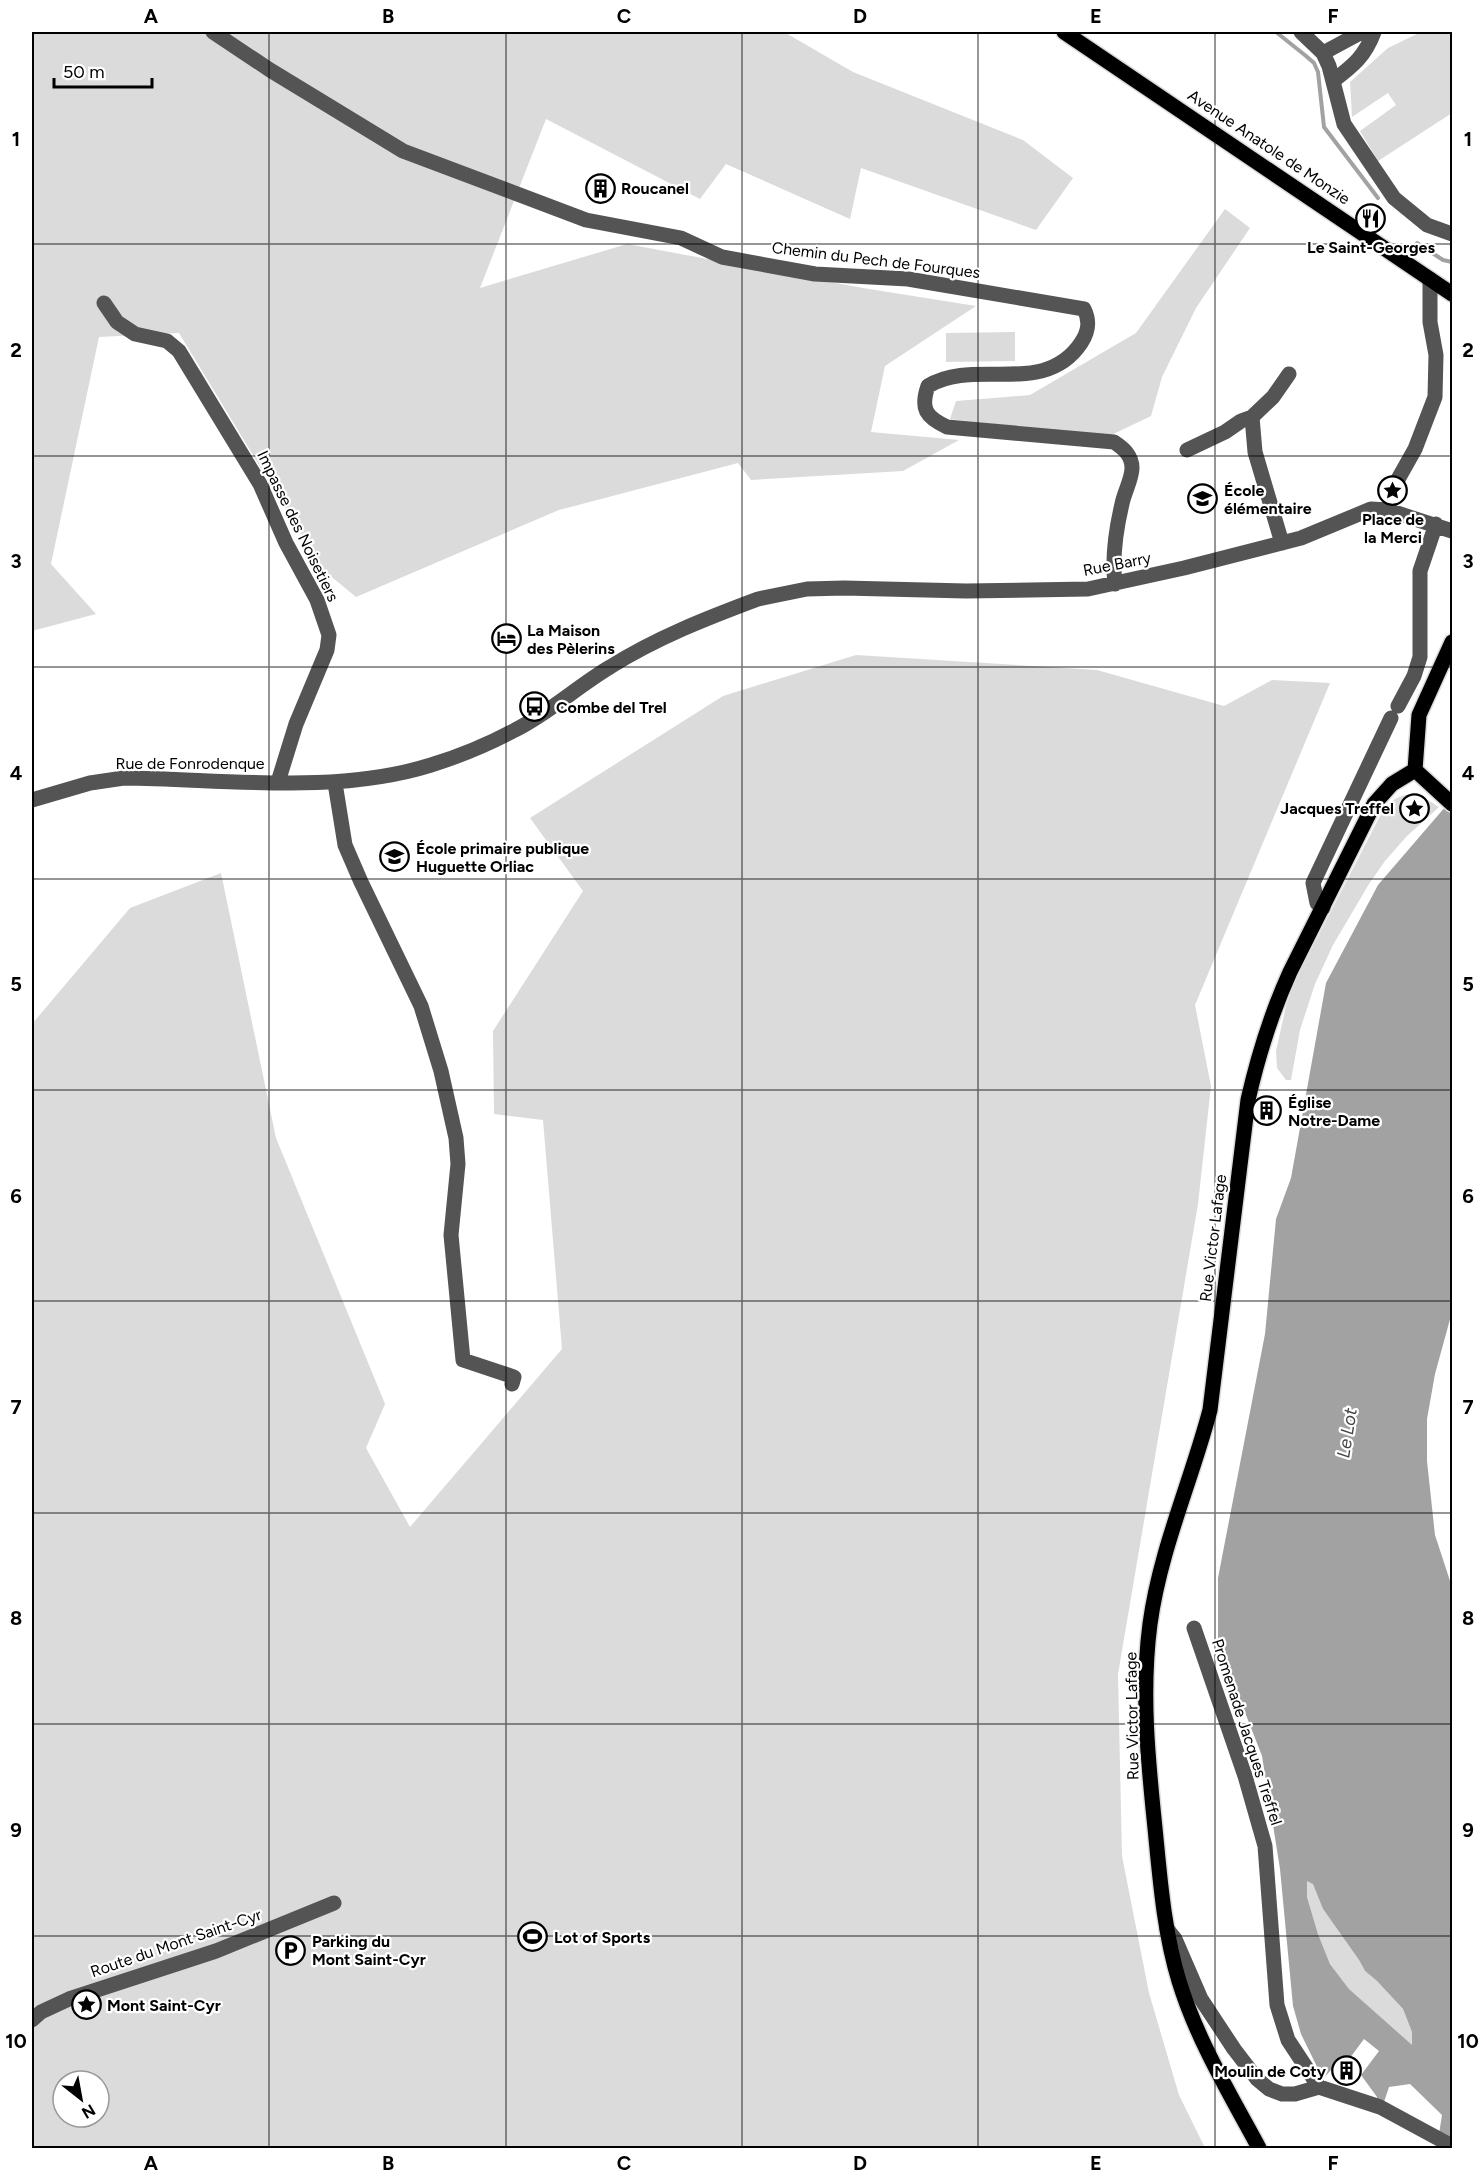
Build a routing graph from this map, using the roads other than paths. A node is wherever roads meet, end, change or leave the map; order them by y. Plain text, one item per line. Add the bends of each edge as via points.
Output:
1 (213, 32) edge
2 (1064, 32) edge
3 (1301, 32) edge
4 (1362, 32) edge
5 (1374, 32) edge
6 (1323, 53) junction
7 (1333, 81) junction
8 (1452, 234) edge
9 (1430, 279) junction
10 (1452, 294) edge
11 (104, 303) dead end
12 (1289, 374) dead end
13 (1252, 417) junction
14 (1187, 450) dead end
15 (1388, 510) junction
16 (1436, 524) junction
17 (1452, 531) edge
18 (1282, 543) junction
19 (1115, 584) junction
20 (1452, 642) edge
21 (1415, 770) junction
22 (279, 782) junction
23 (334, 783) junction
24 (32, 800) edge
25 (1449, 800) edge
26 (1323, 908) junction
27 (512, 1384) dead end
28 (1194, 1628) dead end
29 (334, 1903) dead end
30 (1167, 1929) junction
31 (32, 2020) edge
32 (1319, 2087) junction
33 (1452, 2146) edge
34 (1259, 2148) edge

1 - 19 street, Chemin du Pech de Fourques via 403,151 586,220 681,238 722,257 815,274 908,279 1084,309 1089,321 1085,337 1072,355 1054,367 1028,375 951,376 928,386 925,410 932,420 947,427 1114,442 1128,453 1132,468 1122,504 1113,568
2 - 9 main road, Avenue Anatole de Monzie
3 - 6 street
4 - 6 street
5 - 7 street via 1367,50
6 - 7 street
7 - 8 street via 1344,124 1394,198 1427,225
9 - 10 main road, Avenue Anatole de Monzie
9 - 15 street via 1435,397 1415,449 1396,481
11 - 22 street, Impasse des Noisetiers via 117,322 135,334 167,341 179,351 260,484 317,600 329,635 327,650 296,724
12 - 13 street via 1273,398
13 - 14 street
13 - 18 street via 1255,452
15 - 16 street
15 - 18 street, Rue Barry via 1371,509
16 - 17 street
16 - 26 street via 1420,571 1420,657 1313,883 1317,903
18 - 19 street, Rue Barry
19 - 23 street, Rue Barry via 1049,591 807,589 750,602 662,637 609,667 516,730 462,754 379,778
20 - 21 main road via 1419,715
21 - 25 main road
21 - 26 main road, Rue Victor Lafage via 1392,784 1374,804
22 - 23 street, Rue de Fonrodenque
22 - 24 street, Rue de Fonrodenque via 124,778 90,783
23 - 27 street via 345,845 421,1006 456,1138 458,1164 451,1235 463,1360 514,1377
26 - 30 main road, Rue Victor Lafage via 1277,1000 1248,1100 1210,1410 1164,1555 1150,1624 1147,1728
28 - 32 street, Promenade Jacques Treffel via 1265,1846 1280,2021
29 - 31 street, Route du Mont Saint-Cyr via 216,1951 69,1999
30 - 32 street via 1201,2000 1257,2079 1282,2094
30 - 34 main road, Rue Victor Lafage via 1190,2012 1209,2057
32 - 33 street via 1380,2107

